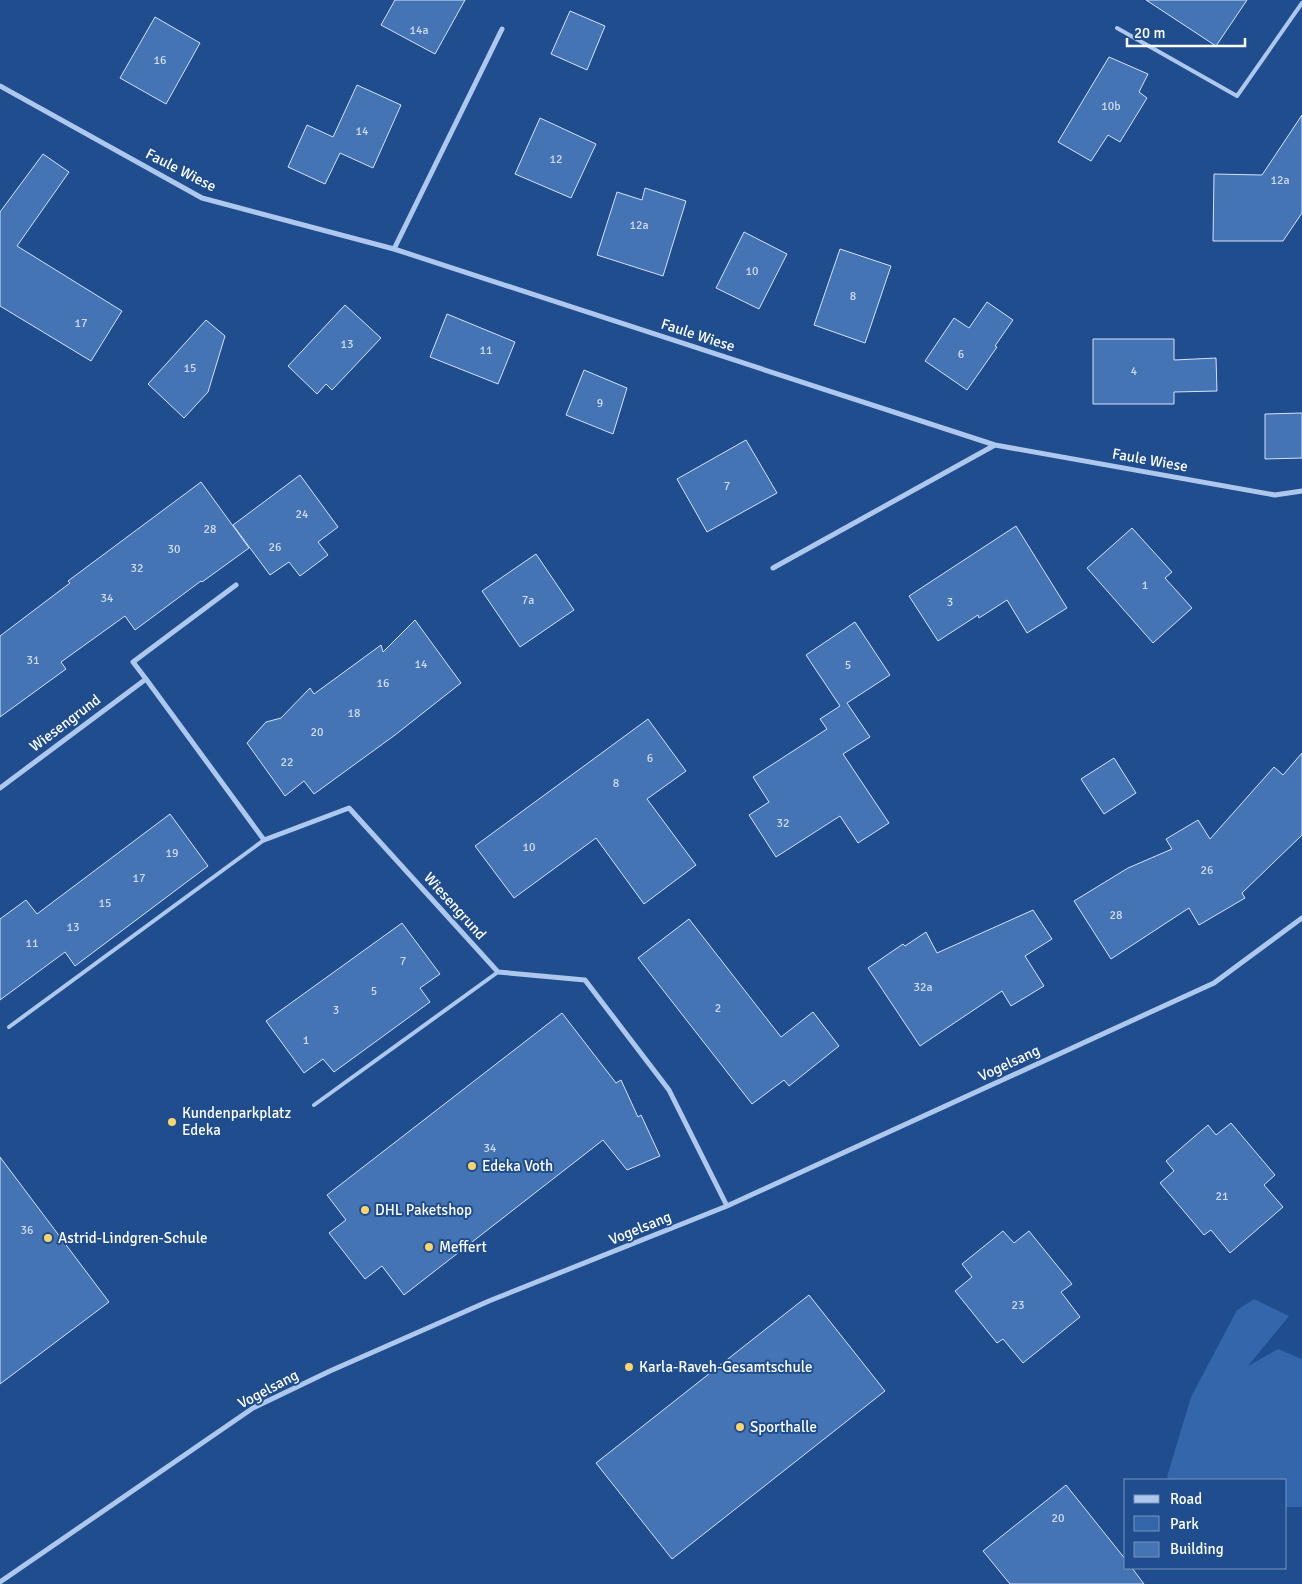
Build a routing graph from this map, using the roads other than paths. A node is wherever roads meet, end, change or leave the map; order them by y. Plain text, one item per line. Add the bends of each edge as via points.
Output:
1 (1302, 4) edge
2 (1117, 28) dead end
3 (502, 29) dead end
4 (0, 86) edge
5 (394, 249) junction
6 (995, 445) junction
7 (1302, 491) edge
8 (773, 568) dead end
9 (236, 586) dead end
10 (146, 680) junction
11 (0, 788) edge
12 (264, 840) junction
13 (1302, 918) edge
14 (498, 972) junction
15 (9, 1027) dead end
16 (314, 1105) dead end
17 (727, 1206) junction
18 (0, 1582) edge

1 - 2 lane via 1237,96
3 - 5 street
4 - 5 street, Faule Wiese via 202,198
5 - 6 street, Faule Wiese
6 - 7 street, Faule Wiese via 1275,495
6 - 8 street
9 - 10 street via 133,662
10 - 11 street, Wiesengrund
10 - 12 street
12 - 14 street, Wiesengrund via 349,808
12 - 15 lane
13 - 17 street, Vogelsang via 1214,983
14 - 16 lane
14 - 17 street via 585,980 669,1090
17 - 18 street, Vogelsang via 490,1301 253,1408

